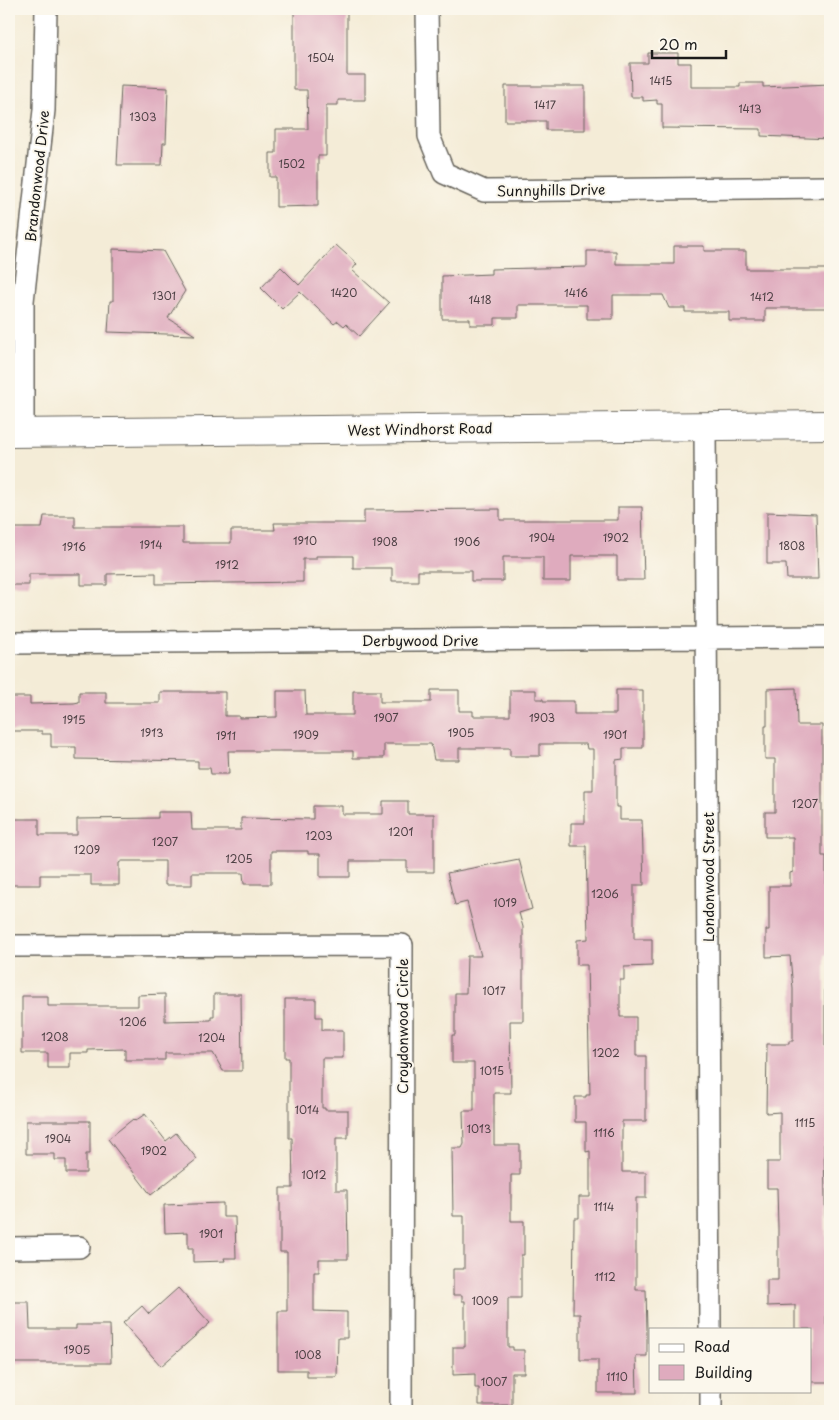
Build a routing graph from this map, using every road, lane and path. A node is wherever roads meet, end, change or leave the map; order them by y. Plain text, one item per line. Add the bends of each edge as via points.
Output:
1 (46, 9) edge
2 (427, 9) edge
3 (830, 187) edge
4 (830, 425) edge
5 (705, 426) junction
6 (16, 433) edge
7 (830, 637) edge
8 (706, 638) junction
9 (9, 643) edge
10 (9, 946) edge
11 (79, 1247) dead end
12 (9, 1248) edge
13 (710, 1328) edge
14 (711, 1392) edge
15 (401, 1411) edge
16 (711, 1411) edge

1 - 6 street, Brandonwood Drive via 44,110 23,302
2 - 3 street, Sunnyhills Drive via 428,136 444,174 484,191
4 - 5 street, West Windhorst Road
5 - 6 street, West Windhorst Road
5 - 8 street, Londonwood Street
7 - 8 street, Derbywood Drive
8 - 9 street, Derbywood Drive
8 - 13 street, Londonwood Street
10 - 15 street, Croydonwood Circle via 402,945
11 - 12 street
14 - 16 street

